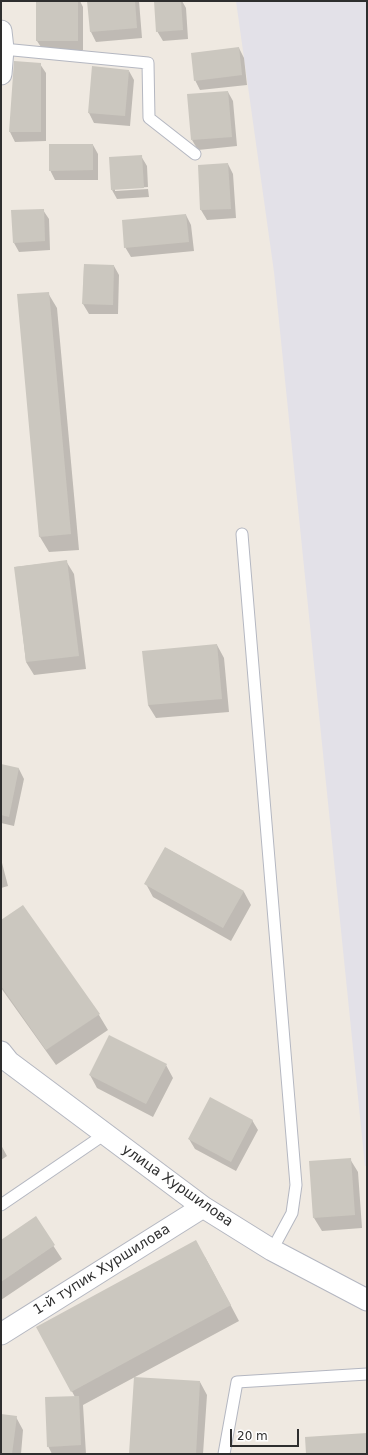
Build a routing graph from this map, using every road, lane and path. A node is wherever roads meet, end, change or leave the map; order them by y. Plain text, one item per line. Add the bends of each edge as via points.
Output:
1 (2, 40) edge
2 (1, 74) edge
3 (195, 154) dead end
4 (242, 534) dead end
5 (1, 1052) edge
6 (105, 1134) junction
7 (1, 1204) edge
8 (203, 1206) junction
9 (272, 1250) junction
10 (367, 1300) edge
11 (1, 1334) edge
12 (367, 1374) edge
13 (224, 1454) edge

1 - 2 street
1 - 3 lane via 148,63 149,118
4 - 9 lane via 296,1185 292,1213
5 - 6 street, улица Хуршилова via 9,1062
6 - 7 lane
6 - 8 street, улица Хуршилова
8 - 9 street, улица Хуршилова
8 - 11 street, 1-й тупик Хуршилова
9 - 10 street, улица Хуршилова
12 - 13 lane via 237,1382

